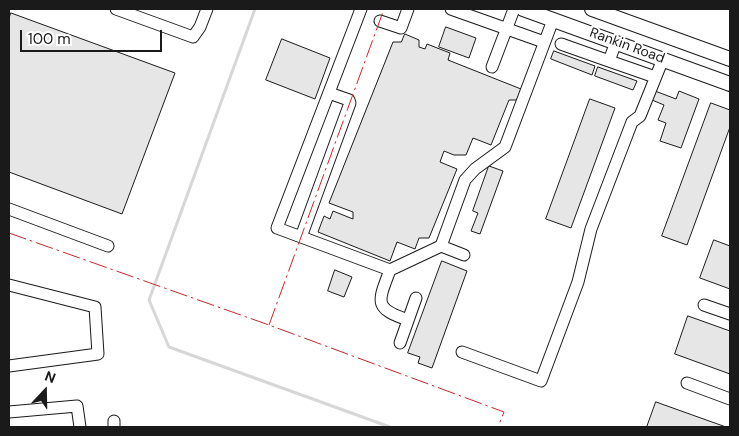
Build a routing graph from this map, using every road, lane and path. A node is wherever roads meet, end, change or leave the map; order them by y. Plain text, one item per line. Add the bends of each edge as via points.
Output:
1 (116, 9) edge
2 (207, 9) edge
3 (361, 9) edge
4 (408, 9) edge
5 (451, 9) edge
6 (514, 9) edge
7 (523, 9) edge
8 (592, 9) edge
9 (555, 14) edge
10 (380, 21) dead end
11 (506, 29) junction
12 (671, 38) junction
13 (544, 42) junction
14 (616, 42) junction
15 (561, 44) dead end
16 (663, 59) junction
17 (730, 60) edge
18 (609, 61) junction
19 (492, 67) dead end
20 (655, 77) junction
21 (730, 84) edge
22 (329, 93) junction
23 (9, 209) edge
24 (301, 237) junction
25 (108, 246) dead end
26 (441, 246) junction
27 (464, 255) dead end
28 (390, 270) junction
29 (9, 285) edge
30 (416, 298) dead end
31 (704, 305) dead end
32 (730, 314) edge
33 (408, 320) junction
34 (400, 343) dead end
35 (462, 352) dead end
36 (9, 366) edge
37 (687, 383) dead end
38 (730, 399) edge
39 (9, 412) edge
40 (80, 427) edge

1 - 2 lane via 193,37
3 - 22 lane
4 - 10 lane via 400,28
5 - 11 lane
6 - 11 lane
7 - 9 main road, Rankin Road
8 - 12 main road, Rankin Road
9 - 13 lane
9 - 14 main road, Rankin Road
11 - 13 lane
11 - 19 lane
12 - 16 main road
12 - 17 main road, Rankin Road
13 - 26 lane via 505,147 465,180
14 - 16 main road, Rankin Road
14 - 18 lane
15 - 18 lane
16 - 20 lane
16 - 21 main road, Rankin Road
18 - 20 lane
20 - 35 lane via 640,116 632,122 591,229 578,282 541,381
22 - 24 lane via 350,103
22 - 24 lane via 277,228
23 - 25 lane
24 - 28 lane
26 - 27 lane
26 - 28 lane
28 - 33 lane via 381,301 390,313
29 - 36 lane via 95,307 98,354
30 - 33 lane
31 - 32 lane
33 - 34 lane
37 - 38 lane
39 - 40 lane via 77,406

